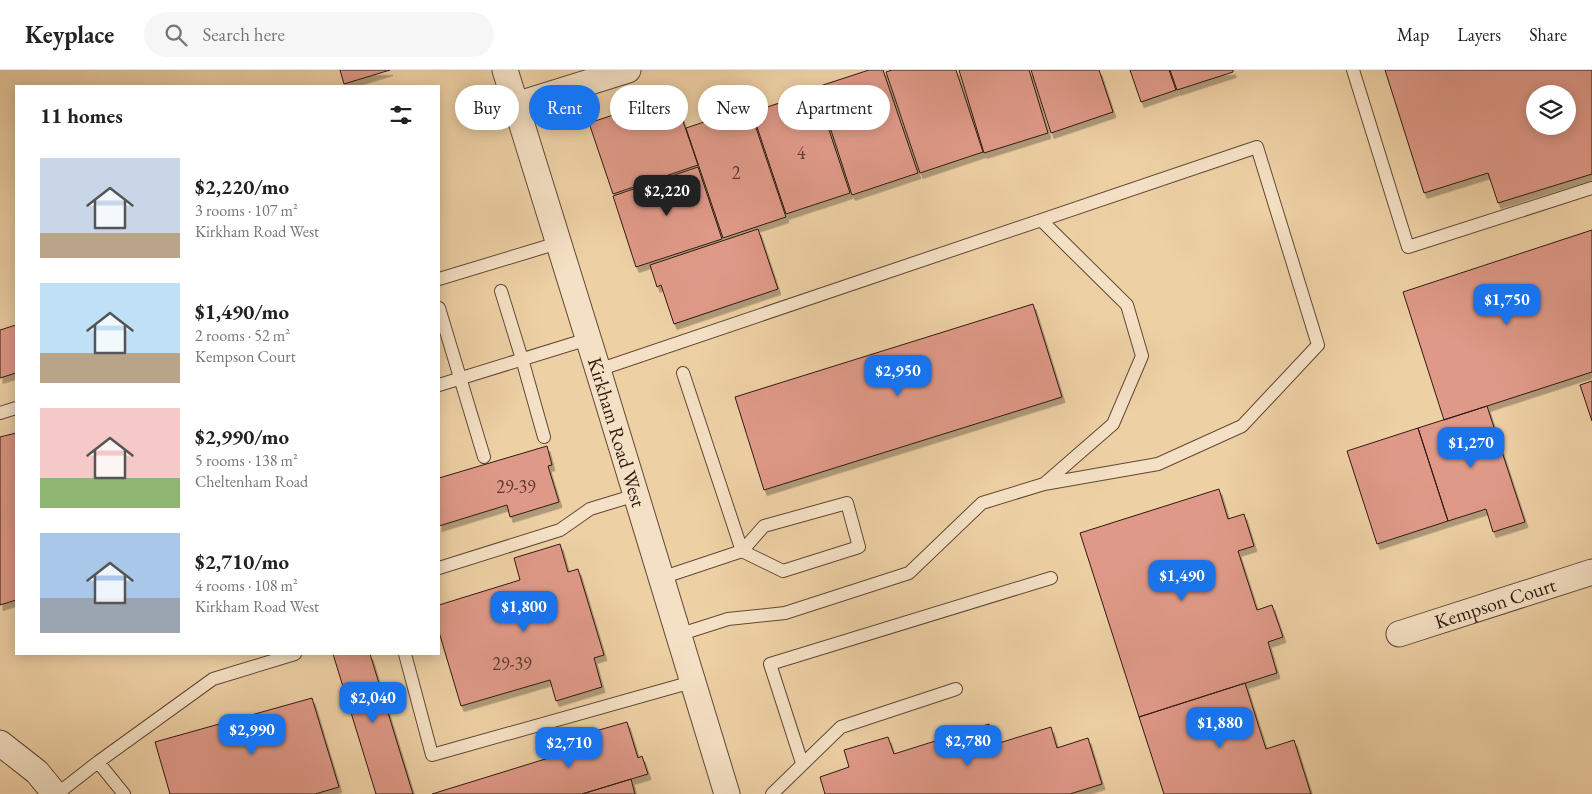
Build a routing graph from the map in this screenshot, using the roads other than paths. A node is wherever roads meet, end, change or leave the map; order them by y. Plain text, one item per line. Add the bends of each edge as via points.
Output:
1 (505, 70) edge
2 (628, 70) edge
3 (1353, 70) edge
4 (510, 85) edge
5 (519, 104) edge
6 (519, 115) edge
7 (1592, 188) edge
8 (1040, 220) junction
9 (558, 243) junction
10 (440, 279) edge
11 (501, 291) dead end
12 (440, 311) edge
13 (588, 339) junction
14 (522, 359) junction
15 (598, 370) junction
16 (683, 373) dead end
17 (460, 378) junction
18 (440, 385) edge
19 (15, 408) edge
20 (0, 413) edge
21 (544, 437) dead end
22 (484, 457) dead end
23 (1044, 484) junction
24 (636, 495) junction
25 (742, 551) junction
26 (440, 568) edge
27 (1592, 572) edge
28 (661, 578) junction
29 (1050, 578) dead end
30 (1399, 634) dead end
31 (678, 635) junction
32 (292, 655) edge
33 (405, 655) edge
34 (692, 682) junction
35 (956, 689) dead end
36 (0, 744) edge
37 (98, 762) junction
38 (802, 763) junction
39 (56, 794) edge
40 (124, 794) edge
41 (727, 794) edge
42 (772, 794) edge

1 - 4 street, Kirkham Road West
2 - 5 street
3 - 7 lane via 1408,247
6 - 9 street, Kirkham Road West
8 - 15 lane
8 - 23 lane via 1127,305 1142,356 1113,424
8 - 23 lane via 1257,147 1318,345 1242,426 1158,464
9 - 10 lane
9 - 13 street, Kirkham Road West
11 - 14 lane
12 - 17 lane
13 - 14 lane
13 - 15 street, Kirkham Road West
14 - 17 lane
14 - 21 lane
15 - 24 street, Kirkham Road West
16 - 25 lane
17 - 18 lane
17 - 22 lane
19 - 20 lane
23 - 31 lane via 982,503 909,573 786,614 728,619
24 - 26 lane via 590,509 560,530
24 - 28 street, Kirkham Road West
25 - 25 lane via 764,526 847,503 859,547 783,571
25 - 28 lane
27 - 30 street, Kempson Court
28 - 31 street, Kirkham Road West
29 - 38 lane via 770,664
31 - 34 street, Kirkham Road West
32 - 37 lane via 213,679
33 - 34 lane via 432,755
34 - 41 street, Kirkham Road West
35 - 38 lane via 841,727
36 - 39 street via 37,772
37 - 39 lane
37 - 40 lane
38 - 42 lane

